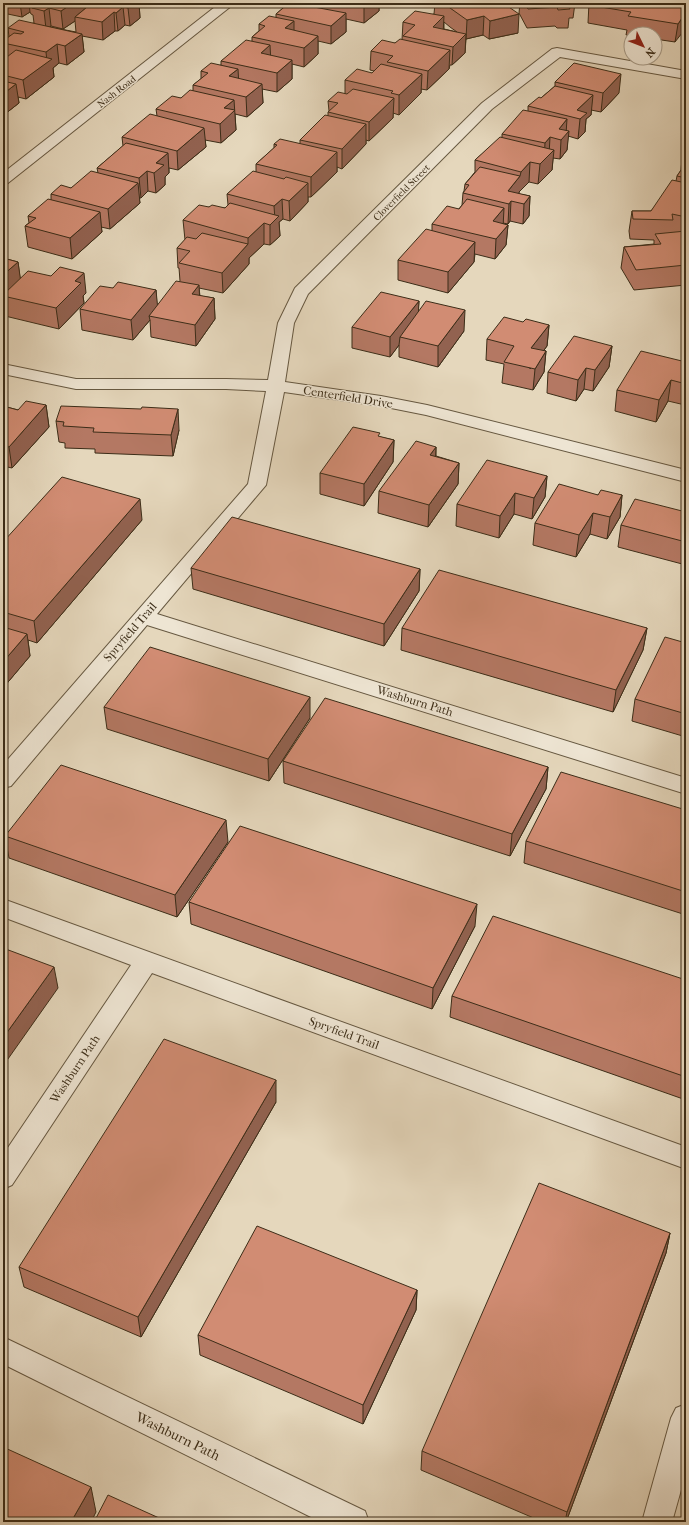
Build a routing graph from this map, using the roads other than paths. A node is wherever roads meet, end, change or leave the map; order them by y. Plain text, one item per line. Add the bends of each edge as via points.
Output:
1 (225, 3) edge
2 (686, 75) edge
3 (3, 180) edge
4 (3, 369) edge
5 (276, 386) junction
6 (686, 476) edge
7 (257, 485) joint
8 (143, 617) junction
9 (3, 780) edge
10 (686, 786) edge
11 (3, 908) edge
12 (148, 961) junction
13 (686, 1158) edge
14 (3, 1177) edge
15 (3, 1350) edge
16 (686, 1418) edge
17 (354, 1522) edge
18 (657, 1522) edge

1 - 3 street, Nash Road
2 - 5 street, Cloverfield Street via 557,52 487,106 301,292 286,323
4 - 5 street, Centerfield Drive via 76,384
5 - 6 street, Centerfield Drive via 428,410
5 - 7 street, Cloverfield Street
7 - 8 street, Spryfield Trail
8 - 9 street, Spryfield Trail
8 - 10 street, Washburn Path
11 - 12 street, Spryfield Trail
12 - 13 street, Spryfield Trail
12 - 14 street, Washburn Path
15 - 17 street, Washburn Path
16 - 18 street

